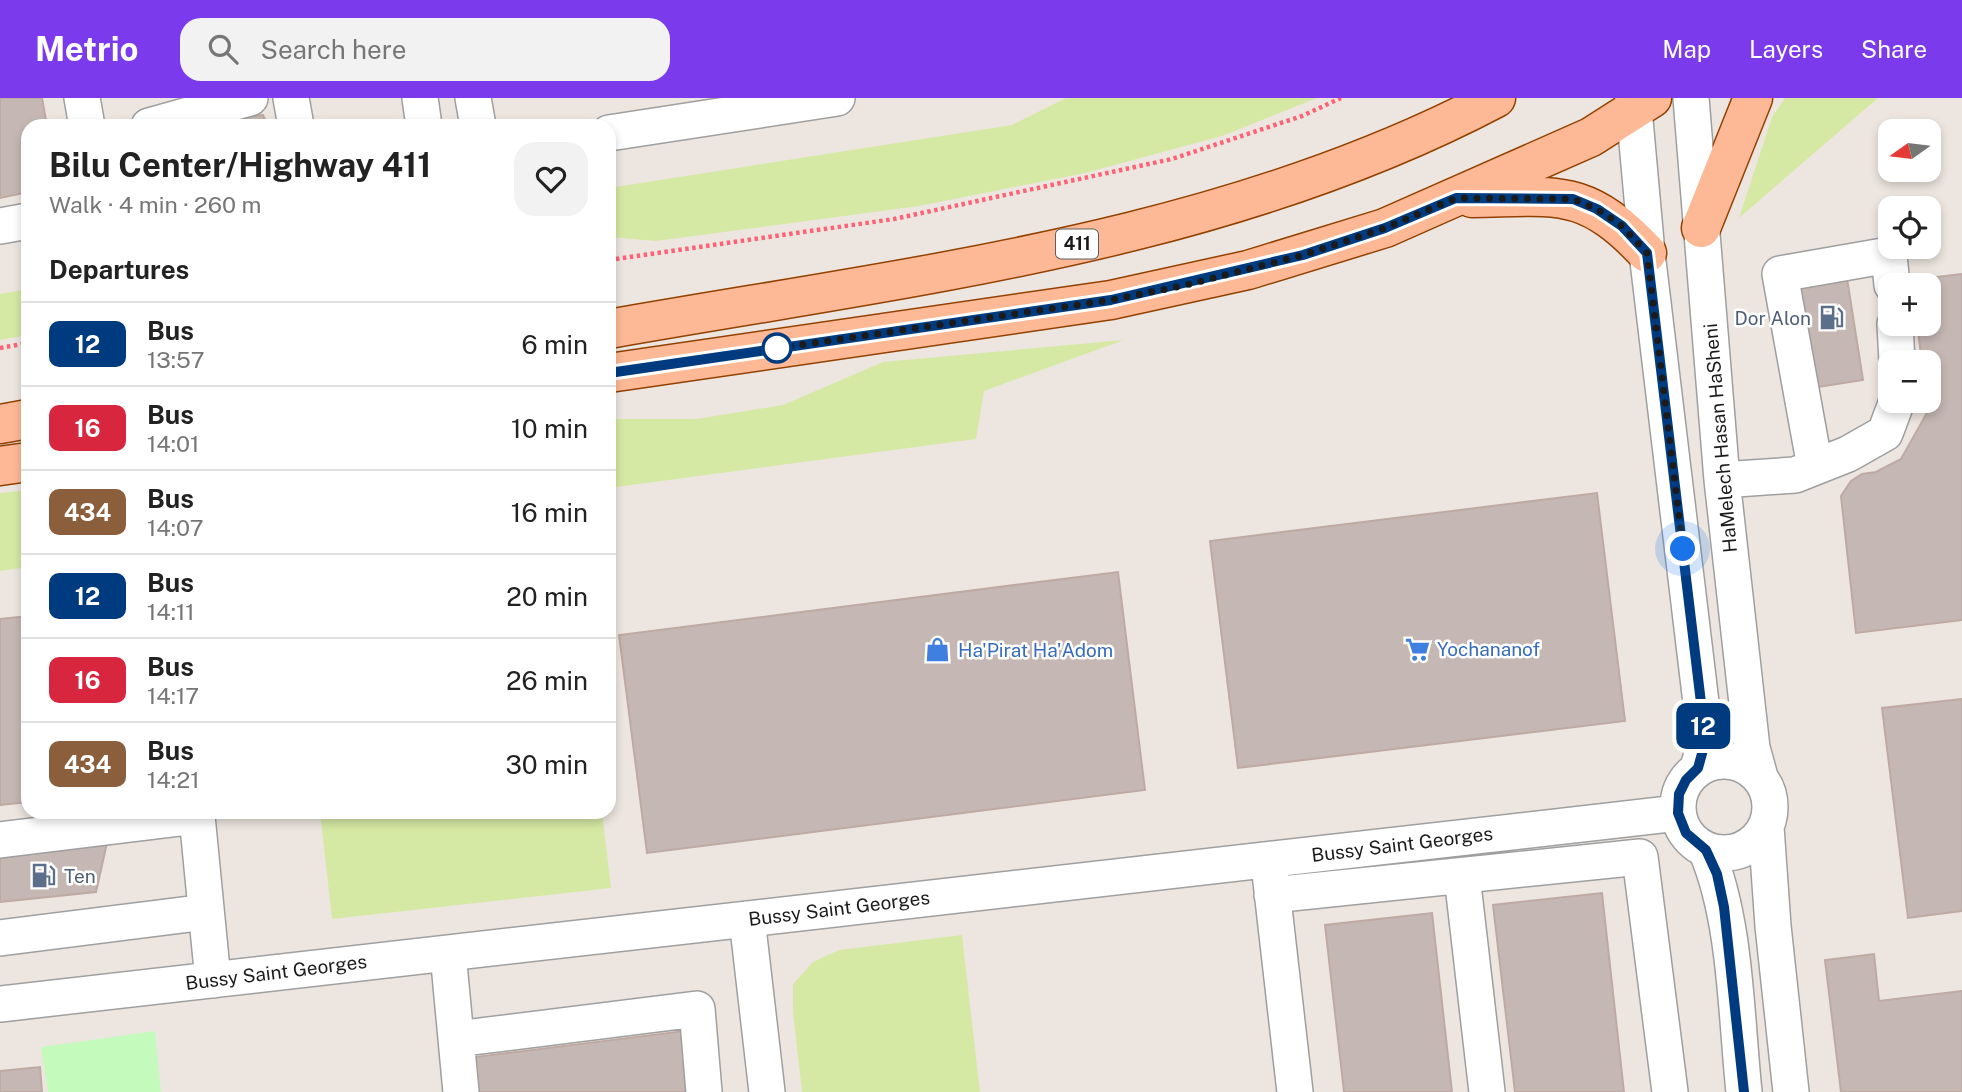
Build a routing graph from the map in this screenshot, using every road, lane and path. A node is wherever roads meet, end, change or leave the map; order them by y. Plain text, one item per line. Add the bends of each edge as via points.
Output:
1 (82, 98) edge
2 (250, 98) edge
3 (291, 98) edge
4 (420, 98) edge
5 (473, 98) edge
6 (837, 98) edge
7 (1341, 98) edge
8 (1691, 98) edge
9 (1752, 98) edge
10 (1640, 102) edge
11 (779, 103) edge
12 (1481, 103) edge
13 (86, 119) edge
14 (174, 119) edge
15 (295, 119) edge
16 (423, 119) edge
17 (477, 119) edge
18 (616, 132) edge
19 (1456, 198) junction
20 (21, 222) edge
21 (0, 226) edge
22 (1701, 228) junction
23 (1647, 253) junction
24 (616, 259) edge
25 (1891, 273) edge
26 (619, 325) edge
27 (21, 344) edge
28 (0, 348) edge
29 (616, 372) edge
30 (1892, 413) edge
31 (21, 420) edge
32 (0, 424) edge
33 (21, 462) edge
34 (0, 466) edge
35 (1815, 467) junction
36 (1721, 480) junction
37 (1698, 768) junction
38 (1760, 777) junction
39 (1678, 813) junction
40 (172, 819) edge
41 (197, 819) edge
42 (1766, 827) junction
43 (0, 840) edge
44 (1706, 850) junction
45 (1268, 860) junction
46 (1462, 876) junction
47 (1272, 895) junction
48 (206, 912) junction
49 (747, 919) junction
50 (0, 938) edge
51 (448, 953) junction
52 (213, 979) junction
53 (0, 1004) edge
54 (456, 1039) junction
55 (461, 1092) edge
56 (704, 1092) edge
57 (767, 1092) edge
58 (1295, 1092) edge
59 (1486, 1092) edge
60 (1670, 1092) edge
61 (1744, 1092) edge
62 (1791, 1092) edge

1 - 13 street
2 - 14 street
3 - 15 street
4 - 16 street
5 - 17 street
6 - 11 street
7 - 24 path via 1302,116 1172,159 894,219
8 - 22 street, HaMelech Hasan HaSheni
9 - 22 main road
10 - 19 main road via 1591,137
10 - 23 street
11 - 18 street
12 - 26 main road, 411 via 1315,179 1158,224 949,271
19 - 23 main road via 1573,199 1622,226
19 - 29 main road via 1303,255 1111,300
20 - 21 street
22 - 36 street, HaMelech Hasan HaSheni
23 - 37 street via 1702,711 1703,750
25 - 35 street via 1889,255 1780,274
27 - 28 path
30 - 35 street via 1885,433
31 - 32 main road
33 - 34 main road
35 - 36 street via 1796,475
36 - 38 street, HaMelech Hasan HaSheni via 1752,748
37 - 38 street via 1728,760 1748,766
37 - 39 street via 1679,794
38 - 42 street via 1771,807
39 - 44 street via 1686,833
39 - 45 street, Bussy Saint Georges
40 - 43 street
41 - 48 street
42 - 44 street via 1743,849 1722,854
42 - 62 street
44 - 61 street via 1724,907
45 - 47 street
45 - 49 street, Bussy Saint Georges
46 - 47 street
46 - 59 street
46 - 60 street via 1640,857
47 - 58 street
48 - 50 street
48 - 52 street
49 - 51 street, Bussy Saint Georges
49 - 57 street
51 - 52 street, Bussy Saint Georges
51 - 54 street
52 - 53 street, Bussy Saint Georges
54 - 55 street
54 - 56 street via 697,1009

